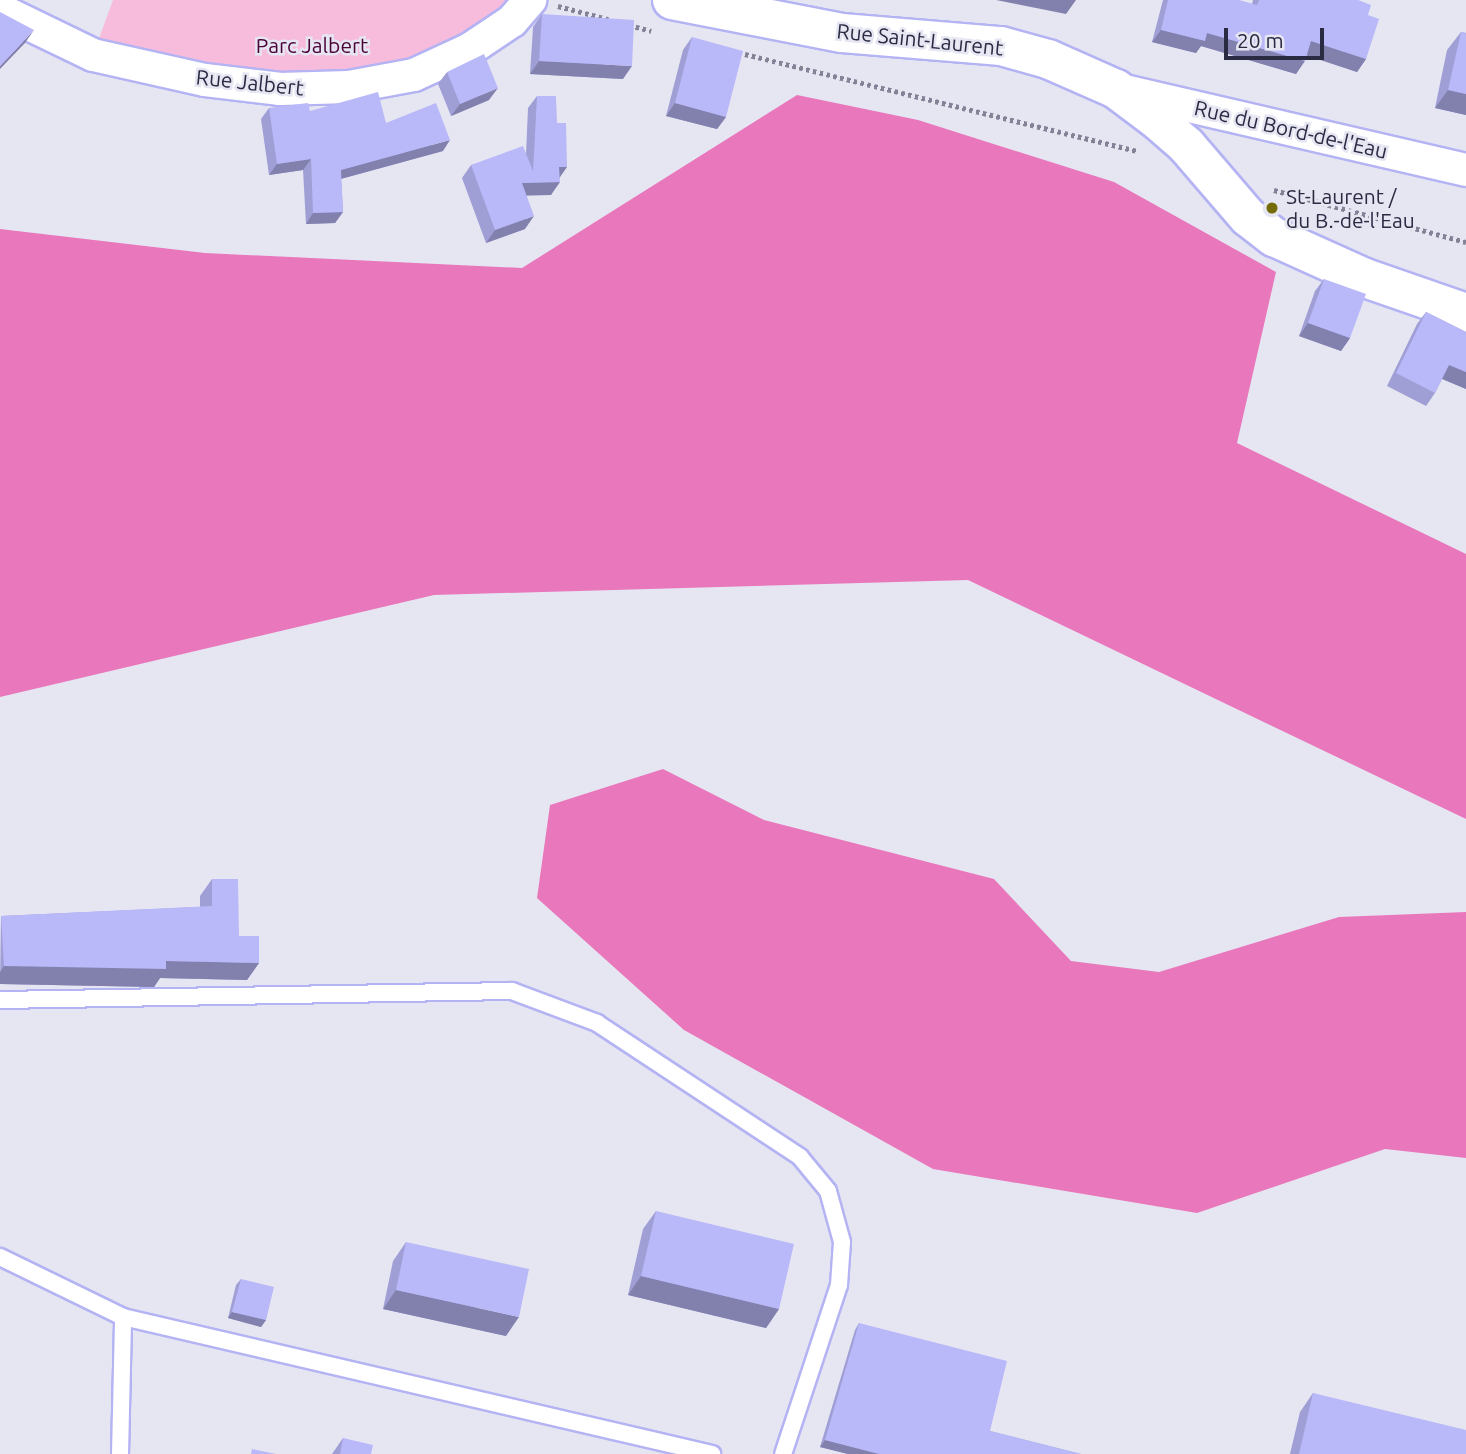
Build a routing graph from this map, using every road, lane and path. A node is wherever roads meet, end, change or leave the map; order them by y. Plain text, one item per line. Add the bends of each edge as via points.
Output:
1 (540, 2) edge
2 (671, 9) edge
3 (0, 10) edge
4 (613, 20) edge
5 (626, 24) edge
6 (741, 53) edge
7 (1116, 89) junction
8 (1149, 154) dead end
9 (1466, 170) edge
10 (1270, 188) dead end
11 (1466, 242) edge
12 (1466, 313) edge
13 (0, 1000) edge
14 (0, 1257) edge
15 (123, 1317) junction
16 (120, 1454) edge
17 (712, 1454) edge
18 (783, 1454) edge

1 - 3 street, Rue Jalbert via 470,50 414,75 349,87 280,89 205,80 93,55
1 - 4 path
2 - 5 path
2 - 7 street, Rue Saint-Laurent via 842,33 1001,46
6 - 8 path
7 - 9 street, Rue du Bord-de-l'Eau
7 - 12 street, Rue Saint-Laurent via 1186,145 1248,217 1275,237 1365,278
10 - 11 path
13 - 18 lane via 512,991 597,1023 800,1157 828,1191 842,1242 839,1285
14 - 15 lane
15 - 16 lane
15 - 17 lane

